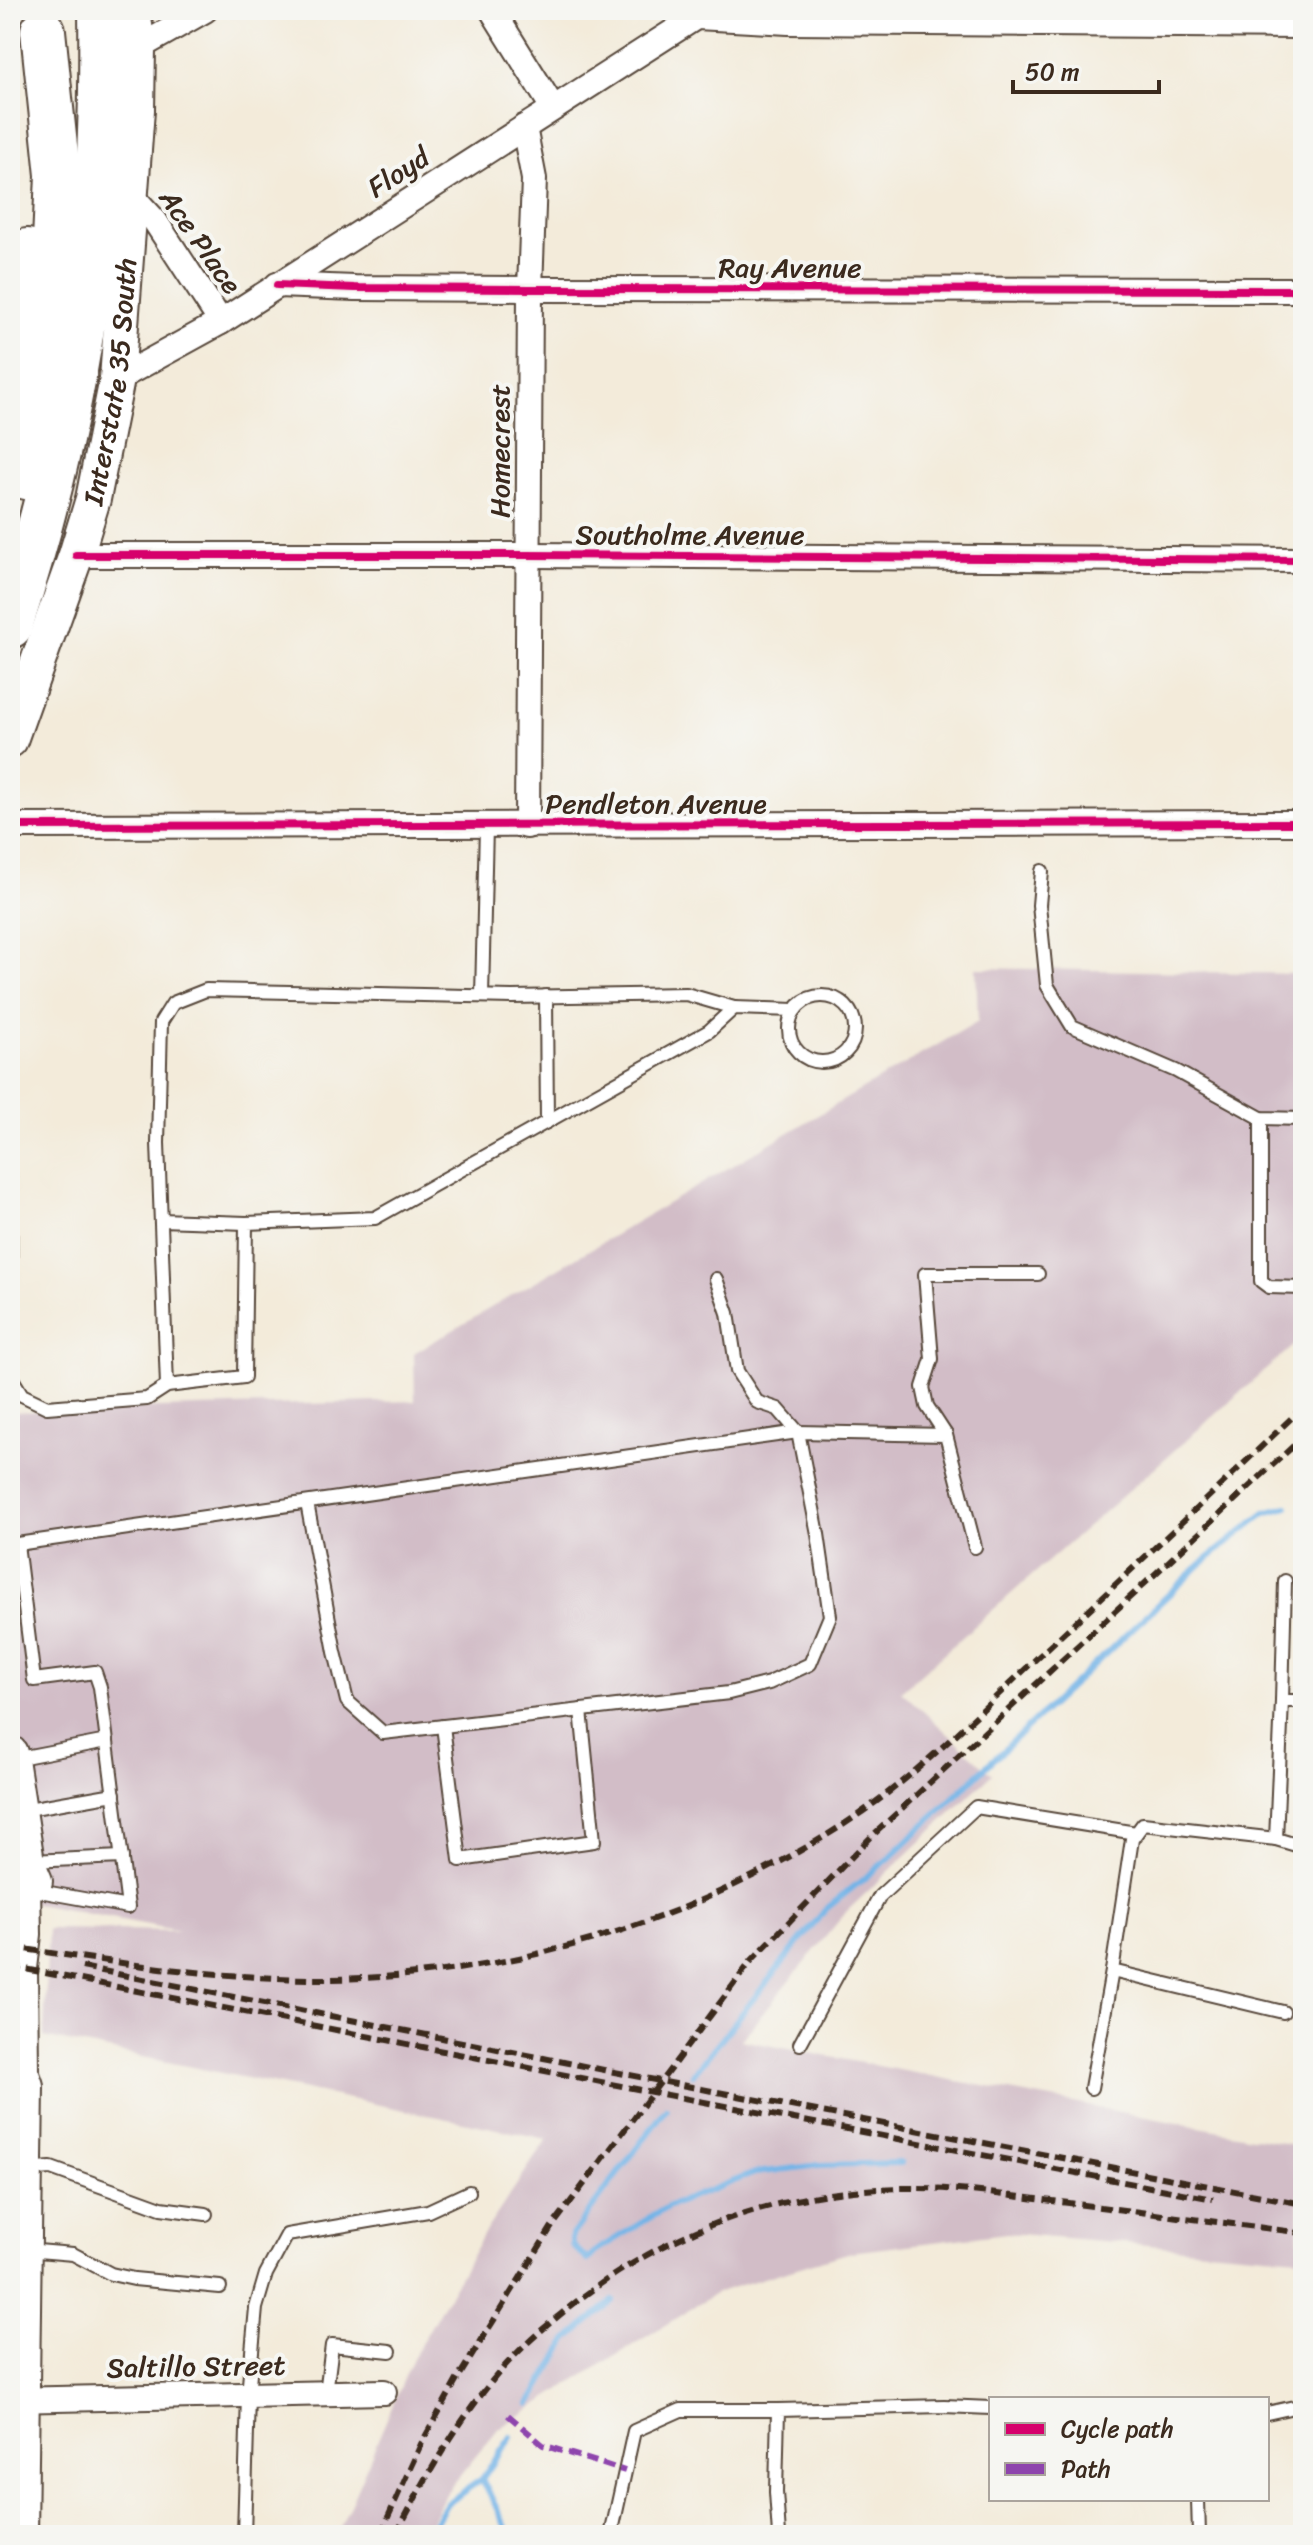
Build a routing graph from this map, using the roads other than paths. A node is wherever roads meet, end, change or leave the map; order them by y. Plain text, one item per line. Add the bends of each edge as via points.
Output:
1 (101, 10) edge
2 (133, 10) edge
3 (205, 10) edge
4 (492, 10) edge
5 (702, 13) edge
6 (43, 20) edge
7 (1303, 26) edge
8 (138, 48) junction
9 (553, 108) junction
10 (524, 127) junction
11 (132, 196) junction
12 (277, 285) junction
13 (530, 289) junction
14 (1303, 290) edge
15 (221, 322) junction
16 (10, 355) edge
17 (117, 379) junction
18 (76, 555) junction
19 (528, 555) junction
20 (1303, 560) edge
21 (10, 594) edge
22 (10, 626) edge
23 (10, 740) edge
24 (1303, 823) edge
25 (10, 826) edge
26 (486, 826) junction
27 (527, 826) junction
28 (1042, 871) dead end
29 (482, 996) junction
30 (546, 996) junction
31 (734, 1008) junction
32 (795, 1010) junction
33 (1261, 1118) junction
34 (1303, 1119) edge
35 (547, 1122) junction
36 (10, 1169) edge
37 (161, 1220) junction
38 (246, 1223) junction
39 (1038, 1274) dead end
40 (716, 1279) dead end
41 (1303, 1288) edge
42 (167, 1386) junction
43 (798, 1432) junction
44 (946, 1435) junction
45 (307, 1503) junction
46 (13, 1545) edge
47 (975, 1547) dead end
48 (1285, 1581) dead end
49 (1282, 1701) junction
50 (1303, 1701) edge
51 (581, 1710) junction
52 (443, 1726) junction
53 (107, 1741) junction
54 (11, 1756) edge
55 (114, 1794) junction
56 (19, 1811) junction
57 (1136, 1833) junction
58 (1276, 1839) junction
59 (1303, 1847) edge
60 (122, 1857) junction
61 (25, 1881) edge
62 (1112, 1971) junction
63 (1283, 2012) dead end
64 (800, 2044) dead end
65 (18, 2086) edge
66 (1091, 2088) dead end
67 (17, 2170) edge
68 (469, 2192) dead end
69 (206, 2214) dead end
70 (23, 2250) junction
71 (220, 2287) dead end
72 (390, 2351) dead end
73 (384, 2392) dead end
74 (326, 2393) junction
75 (248, 2395) junction
76 (15, 2400) edge
77 (1303, 2405) edge
78 (989, 2408) edge
79 (778, 2410) junction
80 (1269, 2413) edge
81 (1198, 2501) edge
82 (20, 2535) edge
83 (244, 2535) edge
84 (611, 2535) edge
85 (779, 2535) edge
86 (1199, 2535) edge

1 - 22 highway via 95,228 74,373 51,487
2 - 8 street, Interstate 35 South
3 - 8 street
4 - 9 street
5 - 7 street via 788,22
5 - 9 street, Floyd
6 - 16 highway via 34,207
6 - 21 highway via 58,175 53,284
8 - 11 street, Interstate 35 South
9 - 10 street, Floyd
10 - 12 street, Floyd
10 - 13 street, Homecrest via 534,179
11 - 15 street, Ace Place via 155,221
11 - 17 street, Interstate 35 South
12 - 13 street, Ray Avenue
12 - 15 street, Floyd
13 - 14 street, Ray Avenue
13 - 19 street, Homecrest
15 - 17 street, Floyd
17 - 18 street, Interstate 35 South
18 - 19 street, Southolme Avenue
18 - 23 street, Interstate 35 South
19 - 20 street, Southolme Avenue
19 - 27 street, Homecrest
24 - 27 street, Pendleton Avenue
25 - 26 street, Pendleton Avenue
26 - 27 street, Pendleton Avenue
26 - 29 lane
28 - 33 lane via 1039,905 1047,985 1072,1026 1176,1071
29 - 30 lane
29 - 37 lane via 206,990 173,1003 161,1022
30 - 31 lane via 686,994
30 - 35 lane
31 - 32 lane
31 - 35 lane via 709,1031
32 - 32 lane via 825,996 846,1005 855,1025 850,1047 834,1060 803,1056 790,1040
33 - 34 lane
33 - 41 lane via 1261,1281 1269,1287
35 - 38 lane via 375,1218
36 - 42 lane via 11,1377 22,1395 47,1407 147,1399
37 - 38 lane
37 - 42 lane
38 - 42 lane via 244,1377
39 - 44 lane via 925,1274 932,1359 923,1387 927,1406
40 - 43 lane via 728,1313 737,1371 757,1402 778,1409
43 - 44 lane
43 - 45 lane
43 - 51 lane via 830,1616 810,1664 769,1683 729,1693
44 - 47 lane
45 - 46 lane
45 - 52 lane via 347,1701 383,1733
46 - 53 lane via 34,1680 95,1672
48 - 49 lane
49 - 50 lane
49 - 58 lane
51 - 52 lane
51 - 52 lane via 594,1841 460,1860
53 - 54 lane
53 - 55 lane
54 - 56 street
55 - 56 lane
55 - 60 lane
56 - 61 street
57 - 58 lane via 1143,1824
57 - 62 lane
57 - 64 lane via 976,1807 880,1896
58 - 59 lane
60 - 61 lane
60 - 61 lane via 128,1907
61 - 65 street via 37,2072
62 - 63 lane
62 - 66 lane
65 - 67 street
67 - 69 lane via 51,2168 161,2208
67 - 70 street
68 - 75 lane via 428,2211 287,2235 266,2274 256,2308
70 - 71 lane via 73,2254 111,2274 134,2279
70 - 76 street
72 - 74 lane via 332,2345
73 - 74 street, Saltillo Street
74 - 75 street, Saltillo Street
75 - 76 street, Saltillo Street
75 - 83 lane
76 - 82 street
77 - 80 lane
78 - 79 lane
79 - 84 lane via 681,2410 634,2431
79 - 85 lane
81 - 86 lane

